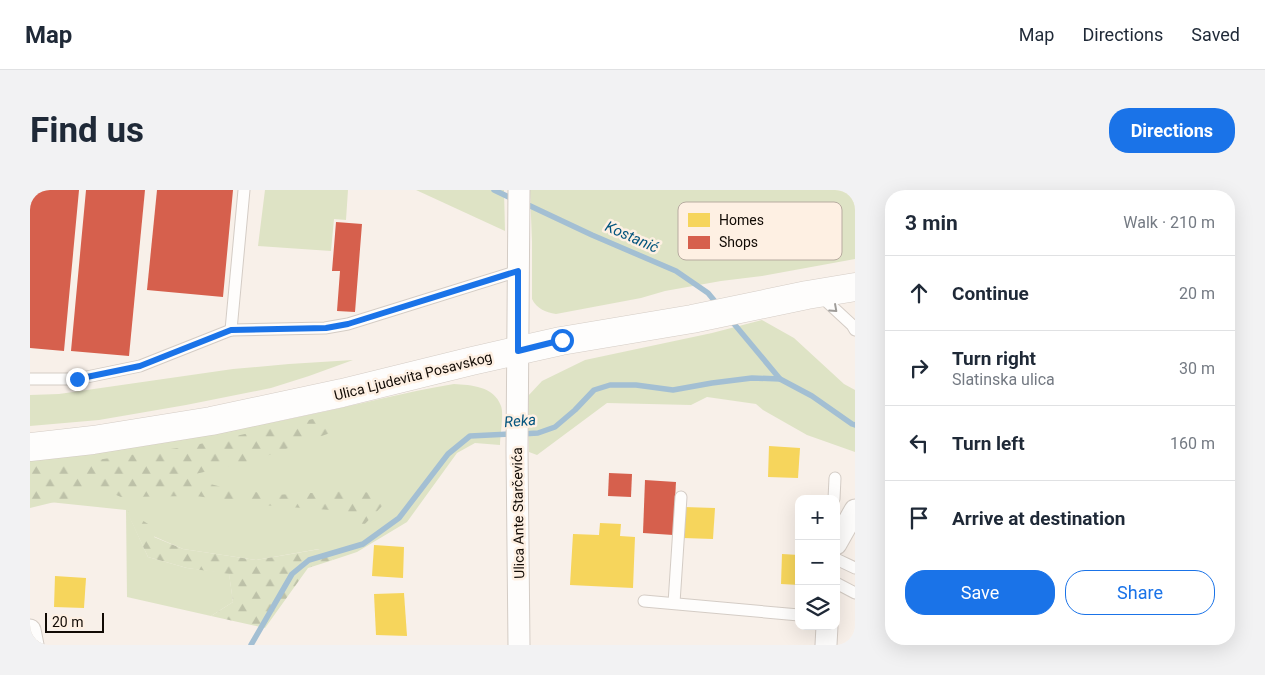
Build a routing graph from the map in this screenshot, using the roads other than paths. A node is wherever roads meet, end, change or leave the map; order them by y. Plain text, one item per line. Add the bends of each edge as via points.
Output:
1 (244, 190) edge
2 (519, 190) edge
3 (518, 271) junction
4 (855, 287) edge
5 (807, 295) junction
6 (231, 330) junction
7 (855, 330) edge
8 (518, 351) junction
9 (30, 379) edge
10 (30, 447) edge
11 (836, 478) dead end
12 (834, 495) edge
13 (681, 498) dead end
14 (855, 510) edge
15 (840, 531) edge
16 (840, 561) edge
17 (855, 568) edge
18 (840, 585) edge
19 (855, 592) edge
20 (644, 601) dead end
21 (674, 603) junction
22 (795, 614) edge
23 (30, 630) edge
24 (827, 630) edge
25 (34, 645) edge
26 (519, 645) edge
27 (826, 645) edge

1 - 6 lane
2 - 3 street, Ulica Ante Starčevića
3 - 6 lane via 348,324 326,328
3 - 8 street, Ulica Ante Starčevića
4 - 5 main road, Ulica Ljudevita Posavskog
5 -> 7 lane via 825,300
5 - 8 main road, Ulica Ljudevita Posavskog
6 - 9 lane via 140,366 77,379
8 - 10 main road, Ulica Ljudevita Posavskog via 210,421
8 - 26 street, Ulica Ante Starčevića
11 - 12 lane
13 - 21 lane
14 - 15 street
16 - 17 lane
18 - 19 lane
20 - 21 lane
21 - 22 lane
23 - 25 street
24 - 27 street

